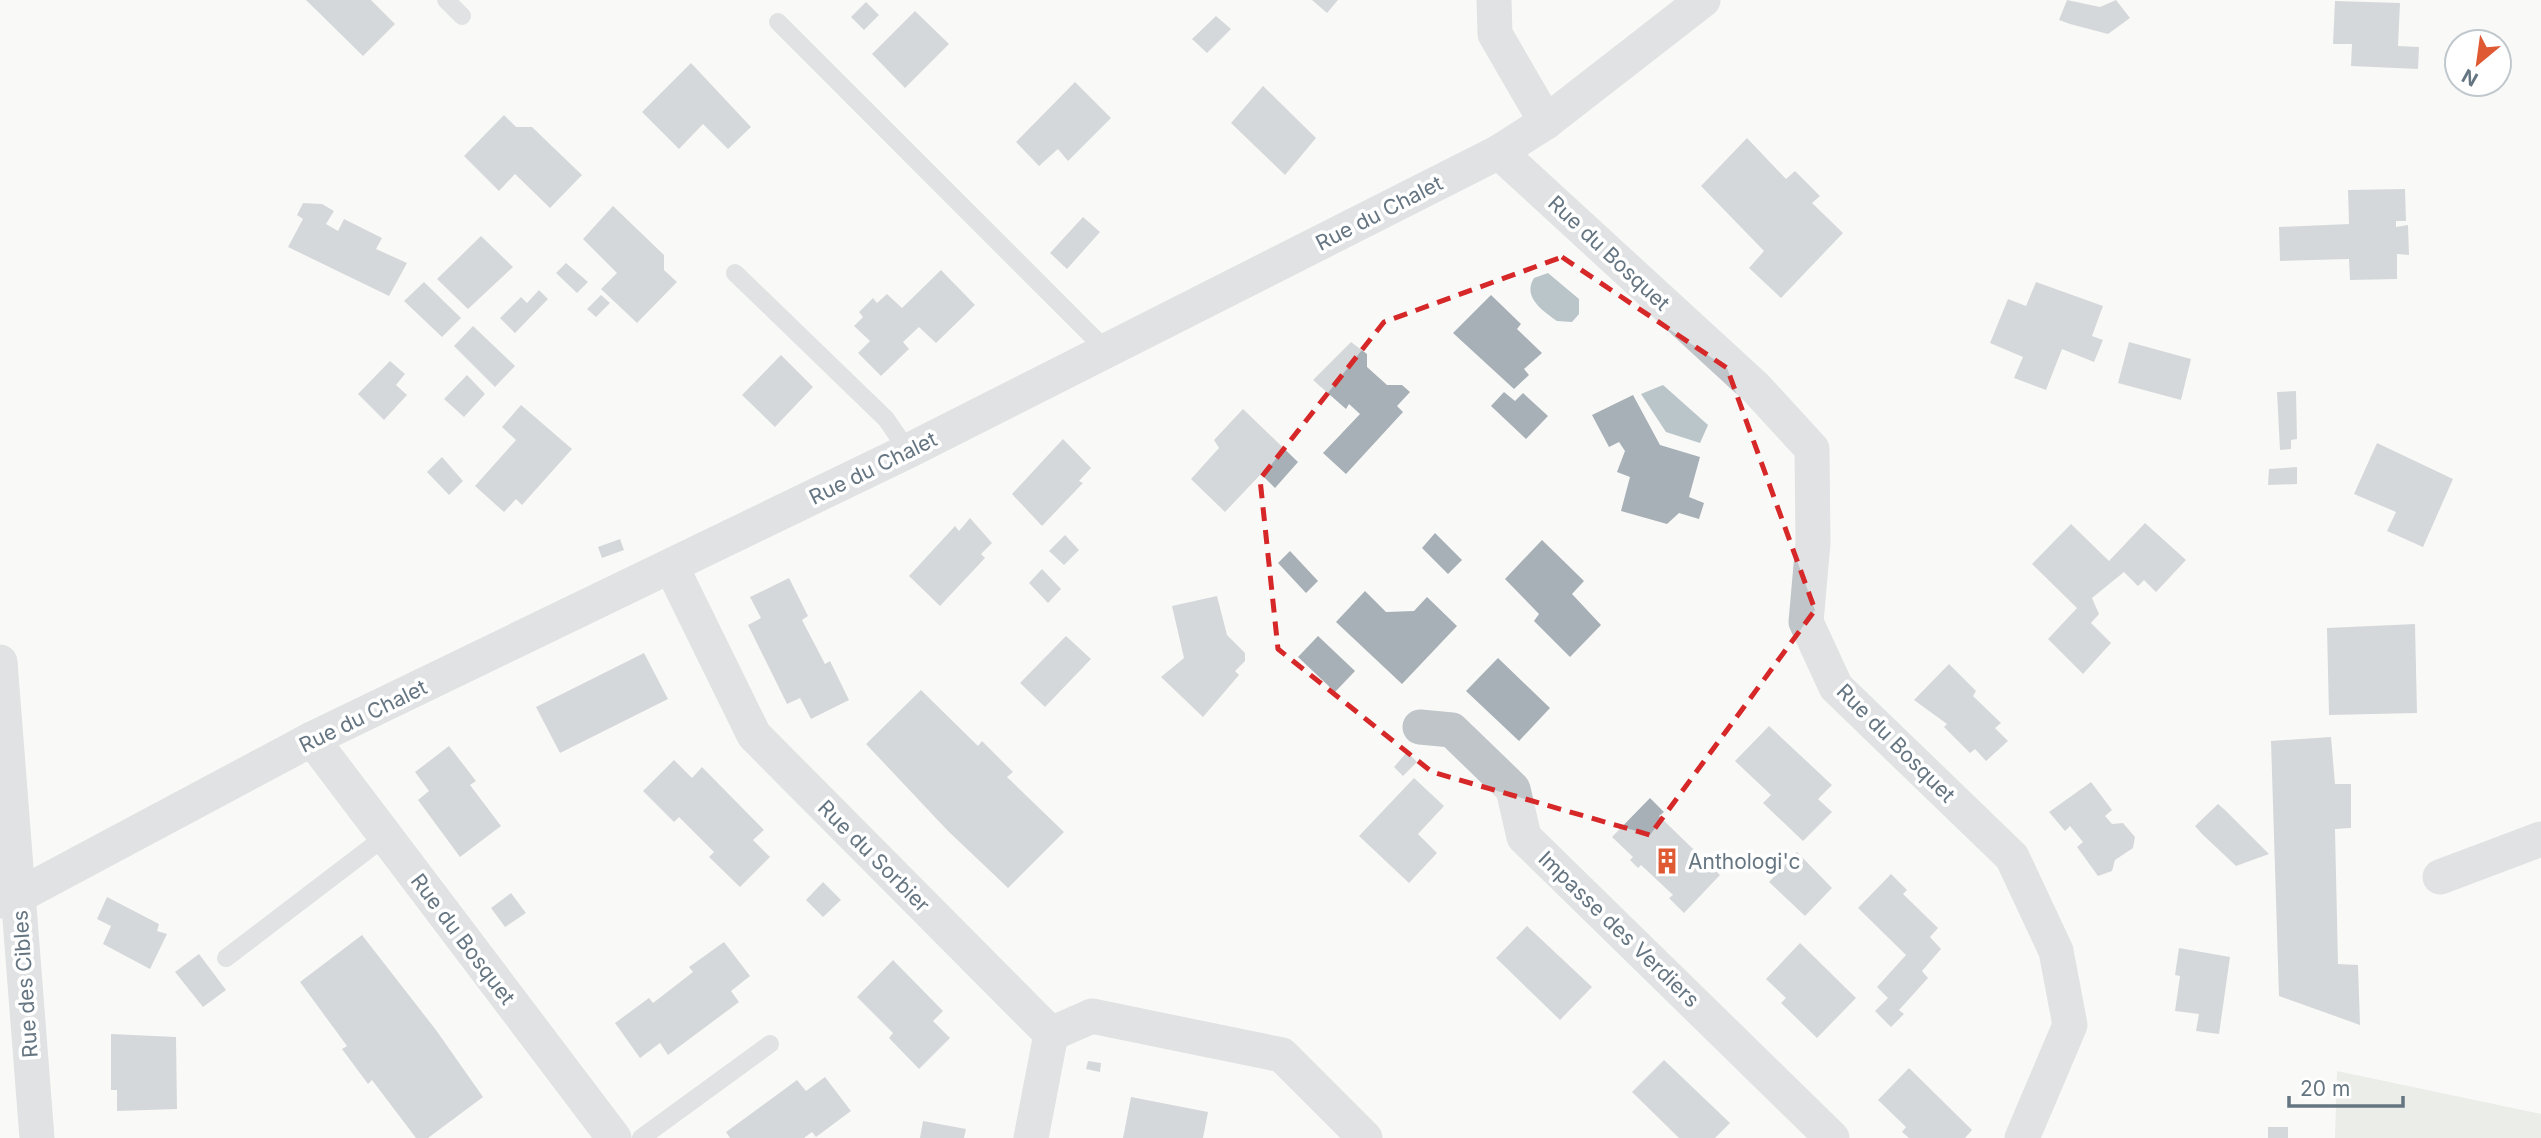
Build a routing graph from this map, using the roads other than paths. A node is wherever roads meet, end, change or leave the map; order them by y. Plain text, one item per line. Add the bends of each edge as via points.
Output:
1 (446, 0) edge
2 (1494, 0) edge
3 (1703, 0) edge
4 (462, 16) dead end
5 (778, 22) dead end
6 (1546, 122) junction
7 (1499, 152) junction
8 (736, 273) dead end
9 (1107, 351) junction
10 (908, 451) junction
11 (672, 568) junction
12 (0, 662) edge
13 (1420, 727) dead end
14 (312, 739) junction
15 (386, 836) junction
16 (2541, 839) edge
17 (2440, 877) dead end
18 (9, 899) edge
19 (226, 958) dead end
20 (1051, 1034) junction
21 (770, 1044) dead end
22 (37, 1138) edge
23 (614, 1138) edge
24 (641, 1138) edge
25 (1031, 1138) edge
26 (1366, 1138) edge
27 (1832, 1138) edge
28 (2022, 1138) edge

1 - 4 lane
2 - 6 street via 1495,34
3 - 6 street, Rue du Chalet
5 - 9 lane
6 - 7 street, Rue du Chalet
7 - 9 street, Rue du Chalet
7 - 28 street, Rue du Bosquet via 1756,388 1812,449 1813,543 1806,622 1836,687 2012,857 2056,951 2070,1024
8 - 10 lane via 886,419
9 - 10 street, Rue du Chalet
10 - 11 street, Rue du Chalet
11 - 14 street, Rue du Chalet
11 - 20 street, Rue du Sorbier via 754,735
12 - 18 street, Rue des Cibles
13 - 27 street, Impasse des Verdiers via 1452,730 1513,789 1524,837
14 - 15 street, Rue du Bosquet
14 - 18 street, Rue du Chalet
15 - 19 lane
15 - 23 street, Rue du Bosquet
16 - 17 street
18 - 22 street, Rue des Cibles
20 - 25 street
20 - 26 street via 1092,1017 1282,1055
21 - 24 lane

